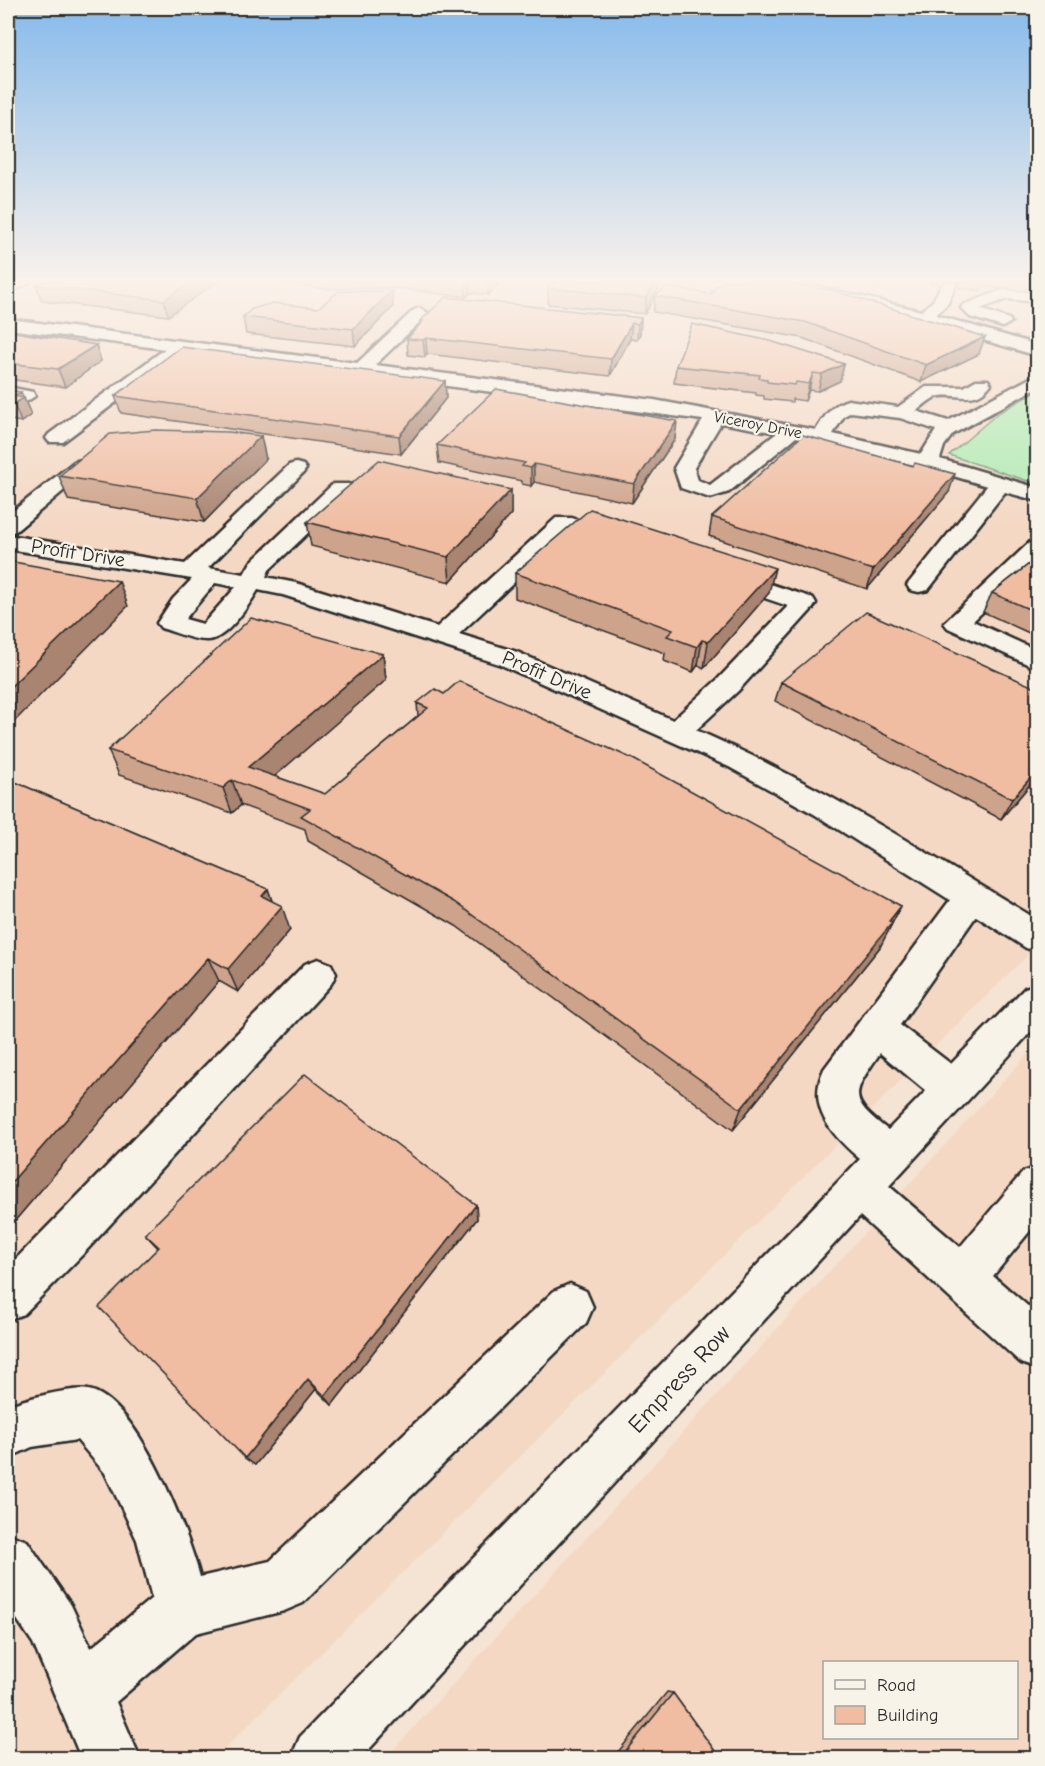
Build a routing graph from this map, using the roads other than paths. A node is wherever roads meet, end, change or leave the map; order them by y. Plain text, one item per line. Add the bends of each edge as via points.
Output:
1 (157, 363) edge
2 (317, 363) edge
3 (367, 363) edge
4 (994, 363) edge
5 (361, 369) junction
6 (1038, 379) edge
7 (982, 384) junction
8 (8, 393) edge
9 (1009, 394) junction
10 (26, 396) edge
11 (902, 413) junction
12 (715, 416) junction
13 (950, 428) junction
14 (792, 430) junction
15 (56, 438) dead end
16 (821, 438) junction
17 (929, 462) junction
18 (81, 466) edge
19 (296, 469) dead end
20 (341, 489) edge
21 (994, 492) junction
22 (1033, 505) edge
23 (8, 526) edge
24 (8, 542) edge
25 (630, 545) edge
26 (1038, 547) edge
27 (706, 570) edge
28 (200, 574) junction
29 (252, 584) junction
30 (919, 585) dead end
31 (442, 636) junction
32 (1038, 661) edge
33 (678, 731) junction
34 (971, 897) junction
35 (1038, 938) edge
36 (318, 974) dead end
37 (1038, 999) edge
38 (876, 1028) junction
39 (953, 1089) junction
40 (874, 1173) junction
41 (1038, 1187) edge
42 (962, 1279) junction
43 (8, 1298) edge
44 (570, 1307) dead end
45 (1038, 1346) edge
46 (8, 1433) edge
47 (8, 1560) edge
48 (182, 1609) junction
49 (82, 1693) junction
50 (111, 1758) edge
51 (321, 1758) edge

1 - 15 street
2 - 5 street, Viceroy Drive
3 - 5 street
4 - 7 street via 965,379
5 - 12 street, Viceroy Drive
6 - 9 street
7 - 9 street
7 - 11 street via 967,393 932,391
8 - 10 street
9 - 13 street
11 - 13 street
11 - 16 street via 848,406 837,412
12 - 14 street, Viceroy Drive
12 - 14 street via 684,468 688,484 710,492 722,488
13 - 17 street via 934,446
14 - 16 street, Viceroy Drive
16 - 17 street, Viceroy Drive
17 - 21 street, Viceroy Drive
18 - 23 street
19 - 28 street
20 - 29 street via 259,567
21 - 22 street, Viceroy Drive
21 - 30 street
24 - 28 street, Profit Drive
25 - 31 street via 564,523
26 - 32 street via 957,623
27 - 33 street via 804,603 728,685
28 - 29 street, Profit Drive
28 - 29 street via 170,623 207,633 219,625
29 - 31 street, Profit Drive via 287,588
31 - 33 street, Profit Drive via 508,658
33 - 34 street, Profit Drive via 825,806
34 - 35 street, Profit Drive
34 - 38 street
36 - 43 street
37 - 39 street, Empress Row
38 - 39 street
38 - 40 street via 838,1081 839,1107
39 - 40 street, Empress Row
40 - 42 street
40 - 51 street, Empress Row
41 - 42 street
42 - 45 street
44 - 48 street via 284,1584
46 - 48 street via 25,1423 87,1414 123,1455 162,1535
47 - 49 street via 52,1624
48 - 49 street
49 - 50 street

